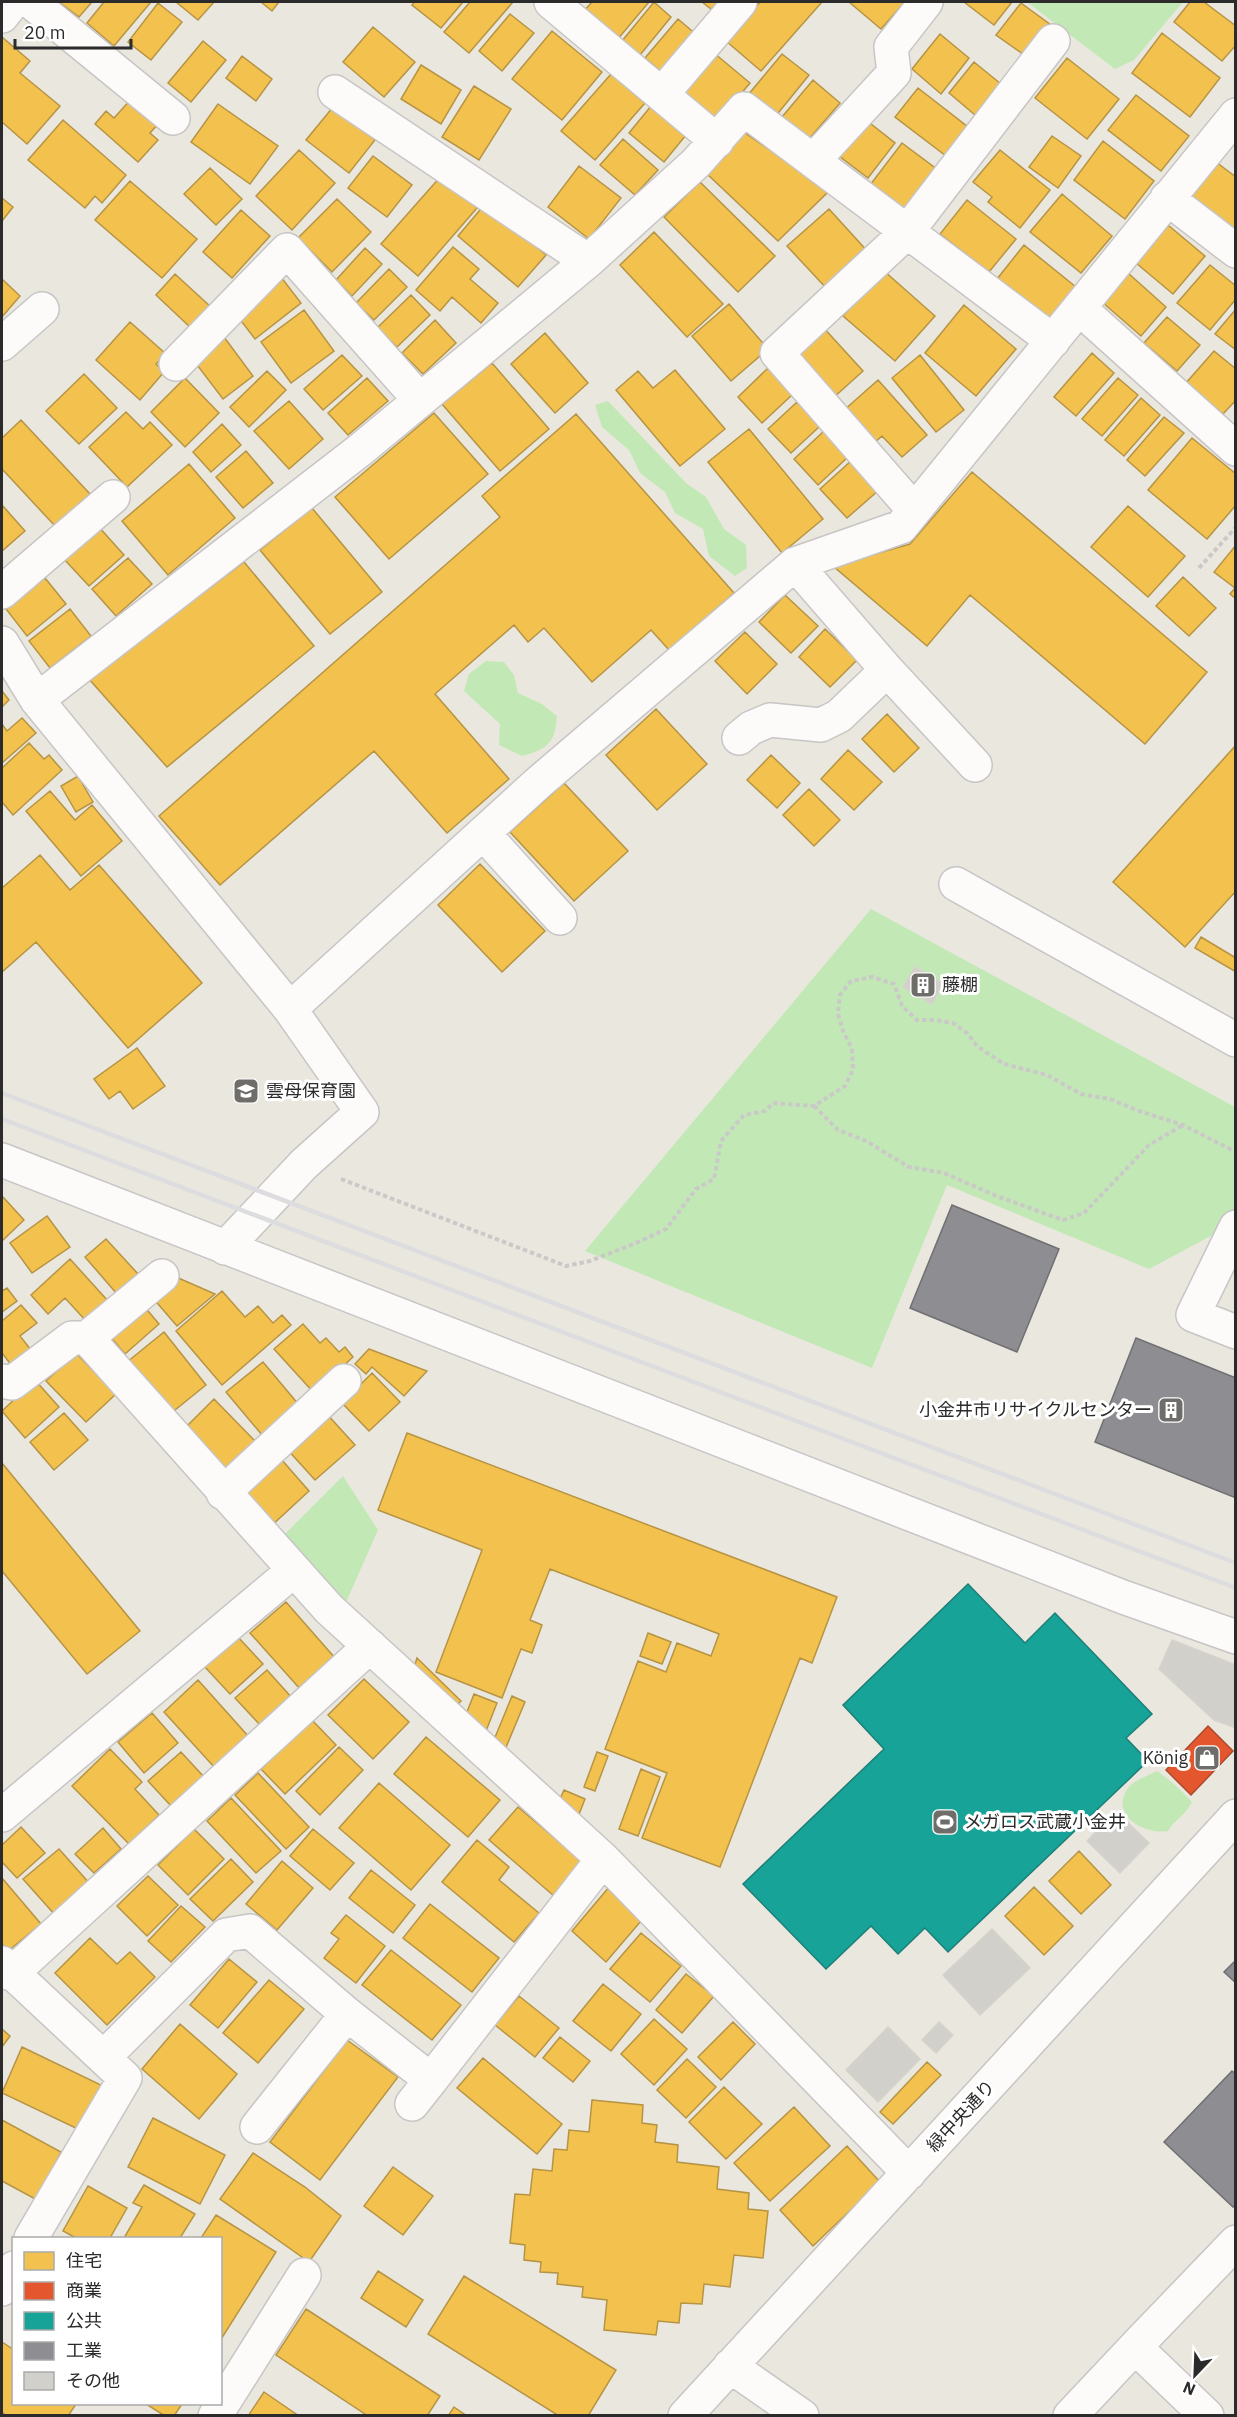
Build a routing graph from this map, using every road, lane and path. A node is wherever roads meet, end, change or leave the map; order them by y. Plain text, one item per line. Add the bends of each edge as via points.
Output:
1 (13, 2) edge
2 (31, 2) edge
3 (740, 2) edge
4 (926, 2) edge
5 (559, 4) edge
6 (2, 16) edge
7 (1053, 41) dead end
8 (335, 92) dead end
9 (662, 94) junction
10 (1236, 115) edge
11 (173, 118) dead end
12 (717, 141) junction
13 (813, 161) junction
14 (1167, 198) junction
15 (907, 232) junction
16 (1236, 251) edge
17 (588, 261) junction
18 (1079, 308) junction
19 (42, 309) dead end
20 (1053, 341) junction
21 (2, 344) edge
22 (176, 364) dead end
23 (420, 400) junction
24 (1236, 448) edge
25 (113, 497) dead end
26 (914, 510) junction
27 (1236, 527) edge
28 (795, 564) junction
29 (1199, 568) dead end
30 (2, 592) edge
31 (2, 643) edge
32 (887, 669) junction
33 (37, 700) junction
34 (739, 738) dead end
35 (975, 765) dead end
36 (483, 834) junction
37 (956, 884) dead end
38 (560, 918) dead end
39 (290, 1009) junction
40 (1236, 1040) edge
41 (814, 1106) junction
42 (1183, 1125) junction
43 (1236, 1152) edge
44 (2, 1160) edge
45 (304, 1164) junction
46 (1236, 1227) edge
47 (225, 1248) junction
48 (162, 1276) dead end
49 (1236, 1332) edge
50 (87, 1338) junction
51 (2, 1381) edge
52 (344, 1381) dead end
53 (223, 1493) junction
54 (293, 1570) junction
55 (1236, 1637) edge
56 (370, 1646) junction
57 (2, 1815) edge
58 (1236, 1816) edge
59 (603, 1859) junction
60 (6, 1969) edge
61 (347, 2014) junction
62 (104, 2057) junction
63 (257, 2127) dead end
64 (909, 2173) junction
65 (32, 2237) edge
66 (1236, 2242) edge
67 (12, 2272) edge
68 (304, 2276) dead end
69 (2, 2289) edge
70 (1135, 2347) junction
71 (730, 2366) junction
72 (222, 2404) edge
73 (685, 2415) edge
74 (802, 2415) edge
75 (1070, 2415) edge
76 (1207, 2415) edge

1 - 6 street
2 - 11 street
3 - 9 street
4 - 13 street via 891,47 894,73
5 - 9 street
7 - 15 street
8 - 17 street
9 - 12 street
10 - 14 street
12 - 13 street via 744,109
12 - 17 street
13 - 15 street
14 - 16 street
14 - 18 street
15 - 20 street
15 - 26 street via 777,353
17 - 23 street
18 - 20 street
18 - 24 street
19 - 21 street
20 - 26 street
22 - 23 street via 287,250
23 - 33 street
25 - 30 street
26 - 28 street via 900,527
27 - 29 path
28 - 32 street
28 - 36 street
31 - 33 street
32 - 34 street via 839,716 821,725 770,720
32 - 35 street
33 - 39 street
36 - 38 street
36 - 39 street
37 - 40 street
39 - 45 street via 362,1112
41 - 42 path via 838,1130 866,1141 909,1167 944,1173 1063,1220 1084,1213 1149,1145
41 - 42 path via 845,1086 853,1070 852,1049 838,1014 840,995 851,981 872,977 894,984 902,1006 917,1020 953,1023 978,1047 1004,1064 1047,1075 1081,1094 1110,1099
41 - 45 path via 773,1103 765,1111 744,1115 721,1141 714,1179 696,1189 666,1229 576,1265 566,1266
42 - 43 path
44 - 47 street
45 - 47 street
46 - 49 street via 1193,1315
47 - 55 street via 1123,1597
48 - 50 street
50 - 51 street via 72,1338 12,1383
50 - 53 street
52 - 53 street
53 - 54 street
54 - 56 street via 328,1610
54 - 57 street
56 - 59 street
56 - 60 street
58 - 64 street, 緑中央通り
59 - 61 street via 421,2092
59 - 64 street
60 - 62 street
61 - 62 street via 250,1931 226,1935
61 - 63 street
62 - 65 street via 125,2078
64 - 71 street, 緑中央通り
66 - 70 street
67 - 69 street
68 - 72 street
70 - 75 street
70 - 76 street
71 - 73 street, 緑中央通り
71 - 74 street

